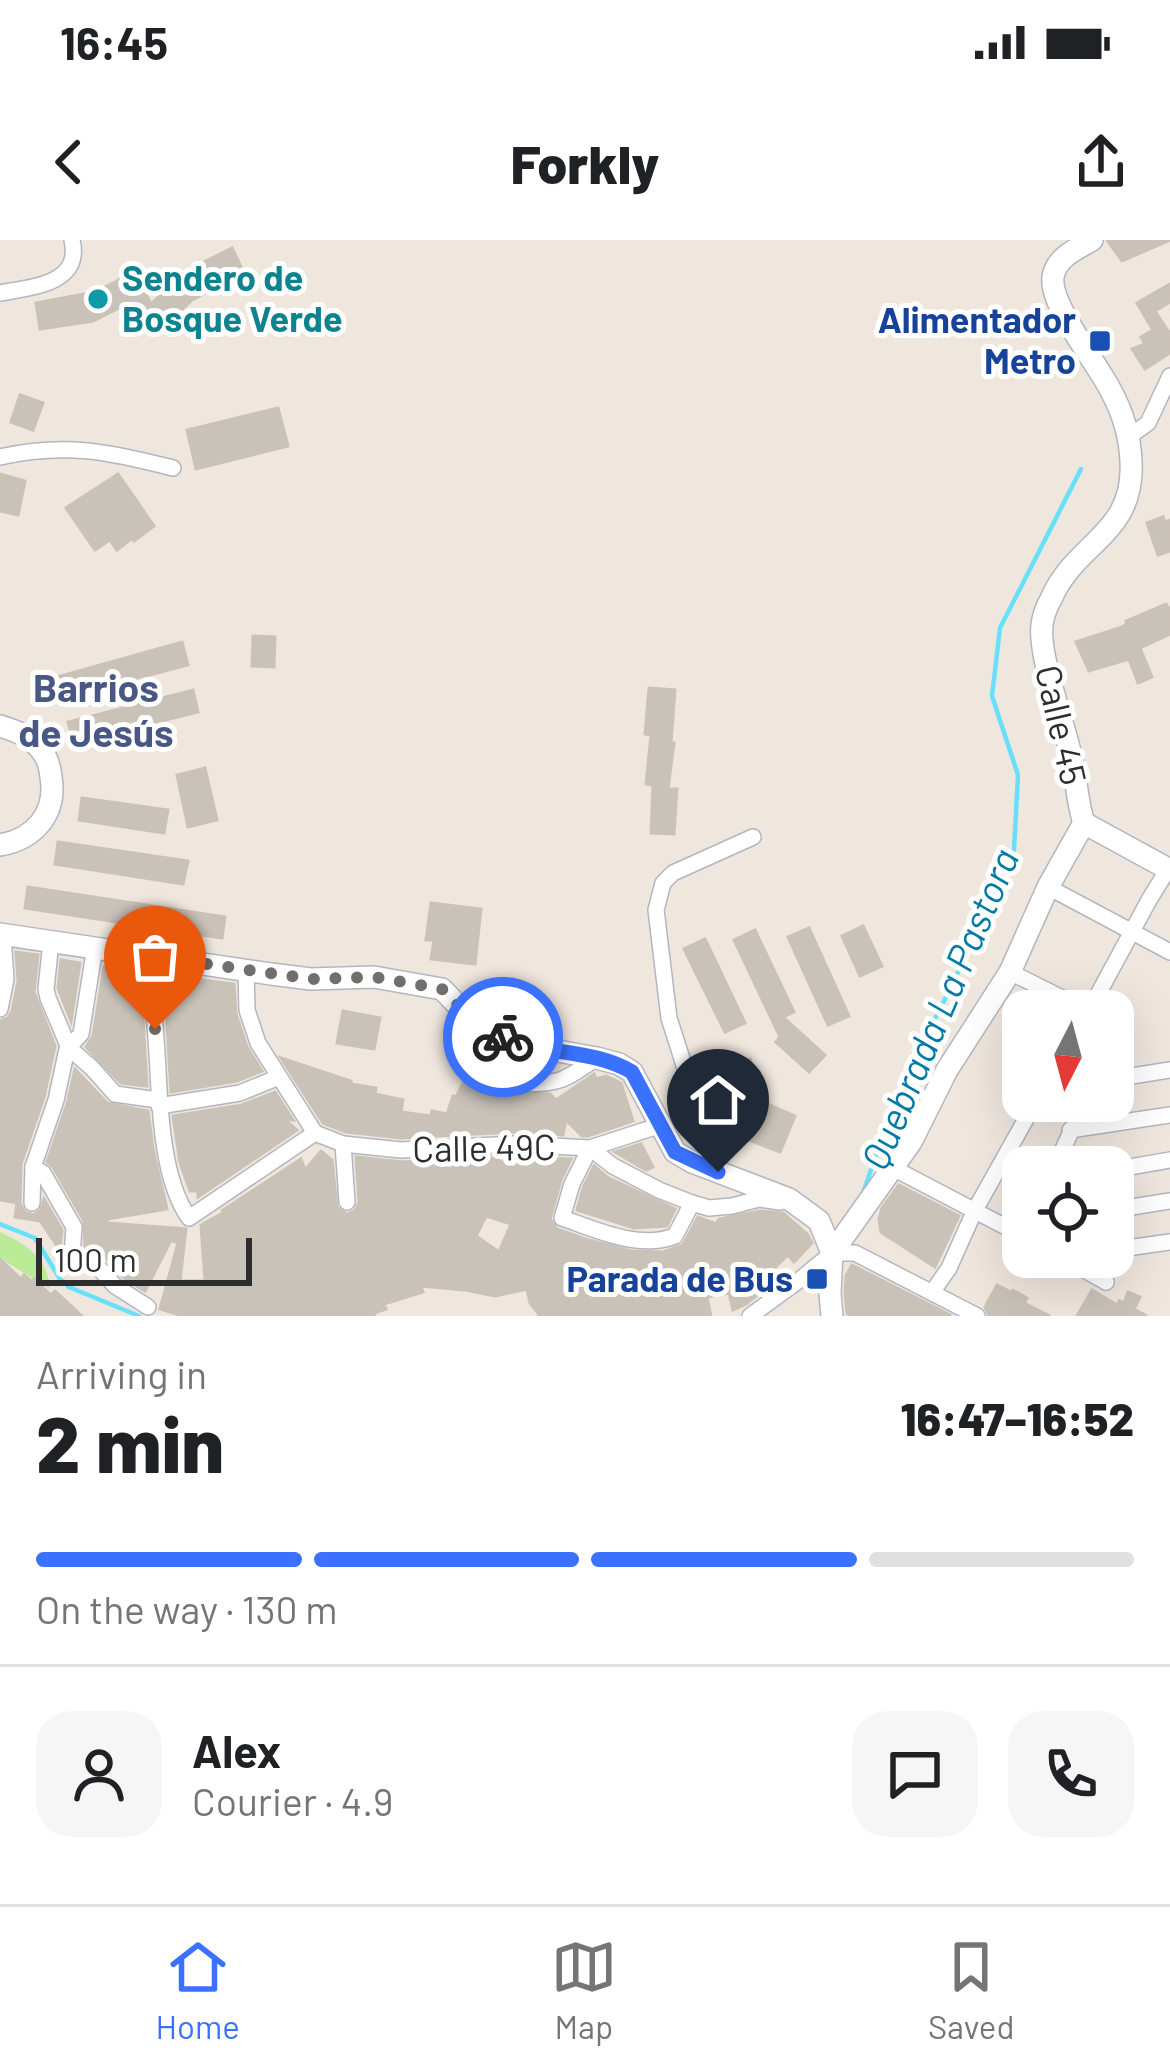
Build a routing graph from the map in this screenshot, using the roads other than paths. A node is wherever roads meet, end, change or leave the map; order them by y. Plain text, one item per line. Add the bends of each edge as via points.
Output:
1 (72, 240) edge
2 (1092, 240) edge
3 (0, 293) edge
4 (1170, 376) edge
5 (1130, 436) junction
6 (0, 457) edge
7 (173, 468) dead end
8 (0, 726) edge
9 (1084, 823) junction
10 (753, 837) dead end
11 (0, 844) edge
12 (1170, 868) edge
13 (1048, 887) junction
14 (1132, 931) junction
15 (1, 936) edge
16 (51, 942) junction
17 (95, 947) junction
18 (1170, 952) edge
19 (151, 956) junction
20 (246, 970) junction
21 (1010, 972) junction
22 (1046, 990) edge
23 (1100, 990) edge
24 (458, 1004) junction
25 (0, 1009) edge
26 (69, 1048) junction
27 (597, 1058) junction
28 (1170, 1070) edge
29 (1134, 1076) edge
30 (279, 1077) junction
31 (158, 1103) junction
32 (1170, 1115) edge
33 (1024, 1122) edge
34 (1074, 1122) edge
35 (661, 1125) junction
36 (1070, 1130) junction
37 (315, 1133) junction
38 (343, 1144) junction
39 (1064, 1146) edge
40 (590, 1148) junction
41 (1170, 1160) edge
42 (1134, 1166) edge
43 (33, 1167) junction
44 (893, 1168) junction
45 (718, 1172) junction
46 (789, 1199) junction
47 (1170, 1201) edge
48 (347, 1202) dead end
49 (32, 1203) dead end
50 (692, 1203) junction
51 (1134, 1207) edge
52 (975, 1210) junction
53 (1002, 1225) edge
54 (1170, 1242) edge
55 (1134, 1247) edge
56 (832, 1252) junction
57 (933, 1291) junction
58 (148, 1306) dead end
59 (750, 1316) edge
60 (832, 1316) edge
61 (977, 1316) edge

1 - 3 street via 76,256 56,280
2 - 5 street via 1060,262 1053,284
4 - 5 street via 1148,423
5 - 9 street, Calle 45 via 1127,503 1062,576 1041,626
6 - 7 street via 78,448
8 - 11 street via 40,748 53,788 33,832
9 - 12 street
9 - 13 street
10 - 45 street via 673,873 656,910 669,1018
12 - 14 street
13 - 14 street
13 - 21 street
14 - 18 street
14 - 23 street
15 - 16 street
15 - 25 street
16 - 17 street
16 - 26 street via 46,989
17 - 19 street
17 - 26 street via 81,1034
19 - 20 street
19 - 31 street
20 - 24 street via 408,982 442,989
20 - 30 street via 247,1010
21 - 22 street
21 - 44 street
24 - 27 street via 474,1022 518,1044
24 - 27 street via 506,1077 555,1082
26 - 31 street via 116,1094
26 - 43 street
27 - 35 street via 632,1072
28 - 29 street
30 - 31 street via 240,1093
30 - 37 street
31 - 37 street via 173,1186 189,1218
32 - 36 street
33 - 52 street
34 - 36 street
35 - 40 street
35 - 45 street via 675,1152
36 - 39 street
37 - 38 street, Calle 49C
38 - 40 street, Calle 49C
38 - 48 street
40 - 50 street, Calle 49C
40 - 50 street via 562,1218 657,1242 675,1236
41 - 42 street
43 - 49 street
43 - 58 street via 74,1227 72,1256
44 - 52 street
44 - 56 street
45 - 46 street
46 - 50 street, Calle 49C
46 - 56 street via 819,1221
47 - 51 street
52 - 53 street
52 - 57 street
54 - 55 street
56 - 57 street via 855,1253
56 - 59 street
56 - 60 street
57 - 61 street

